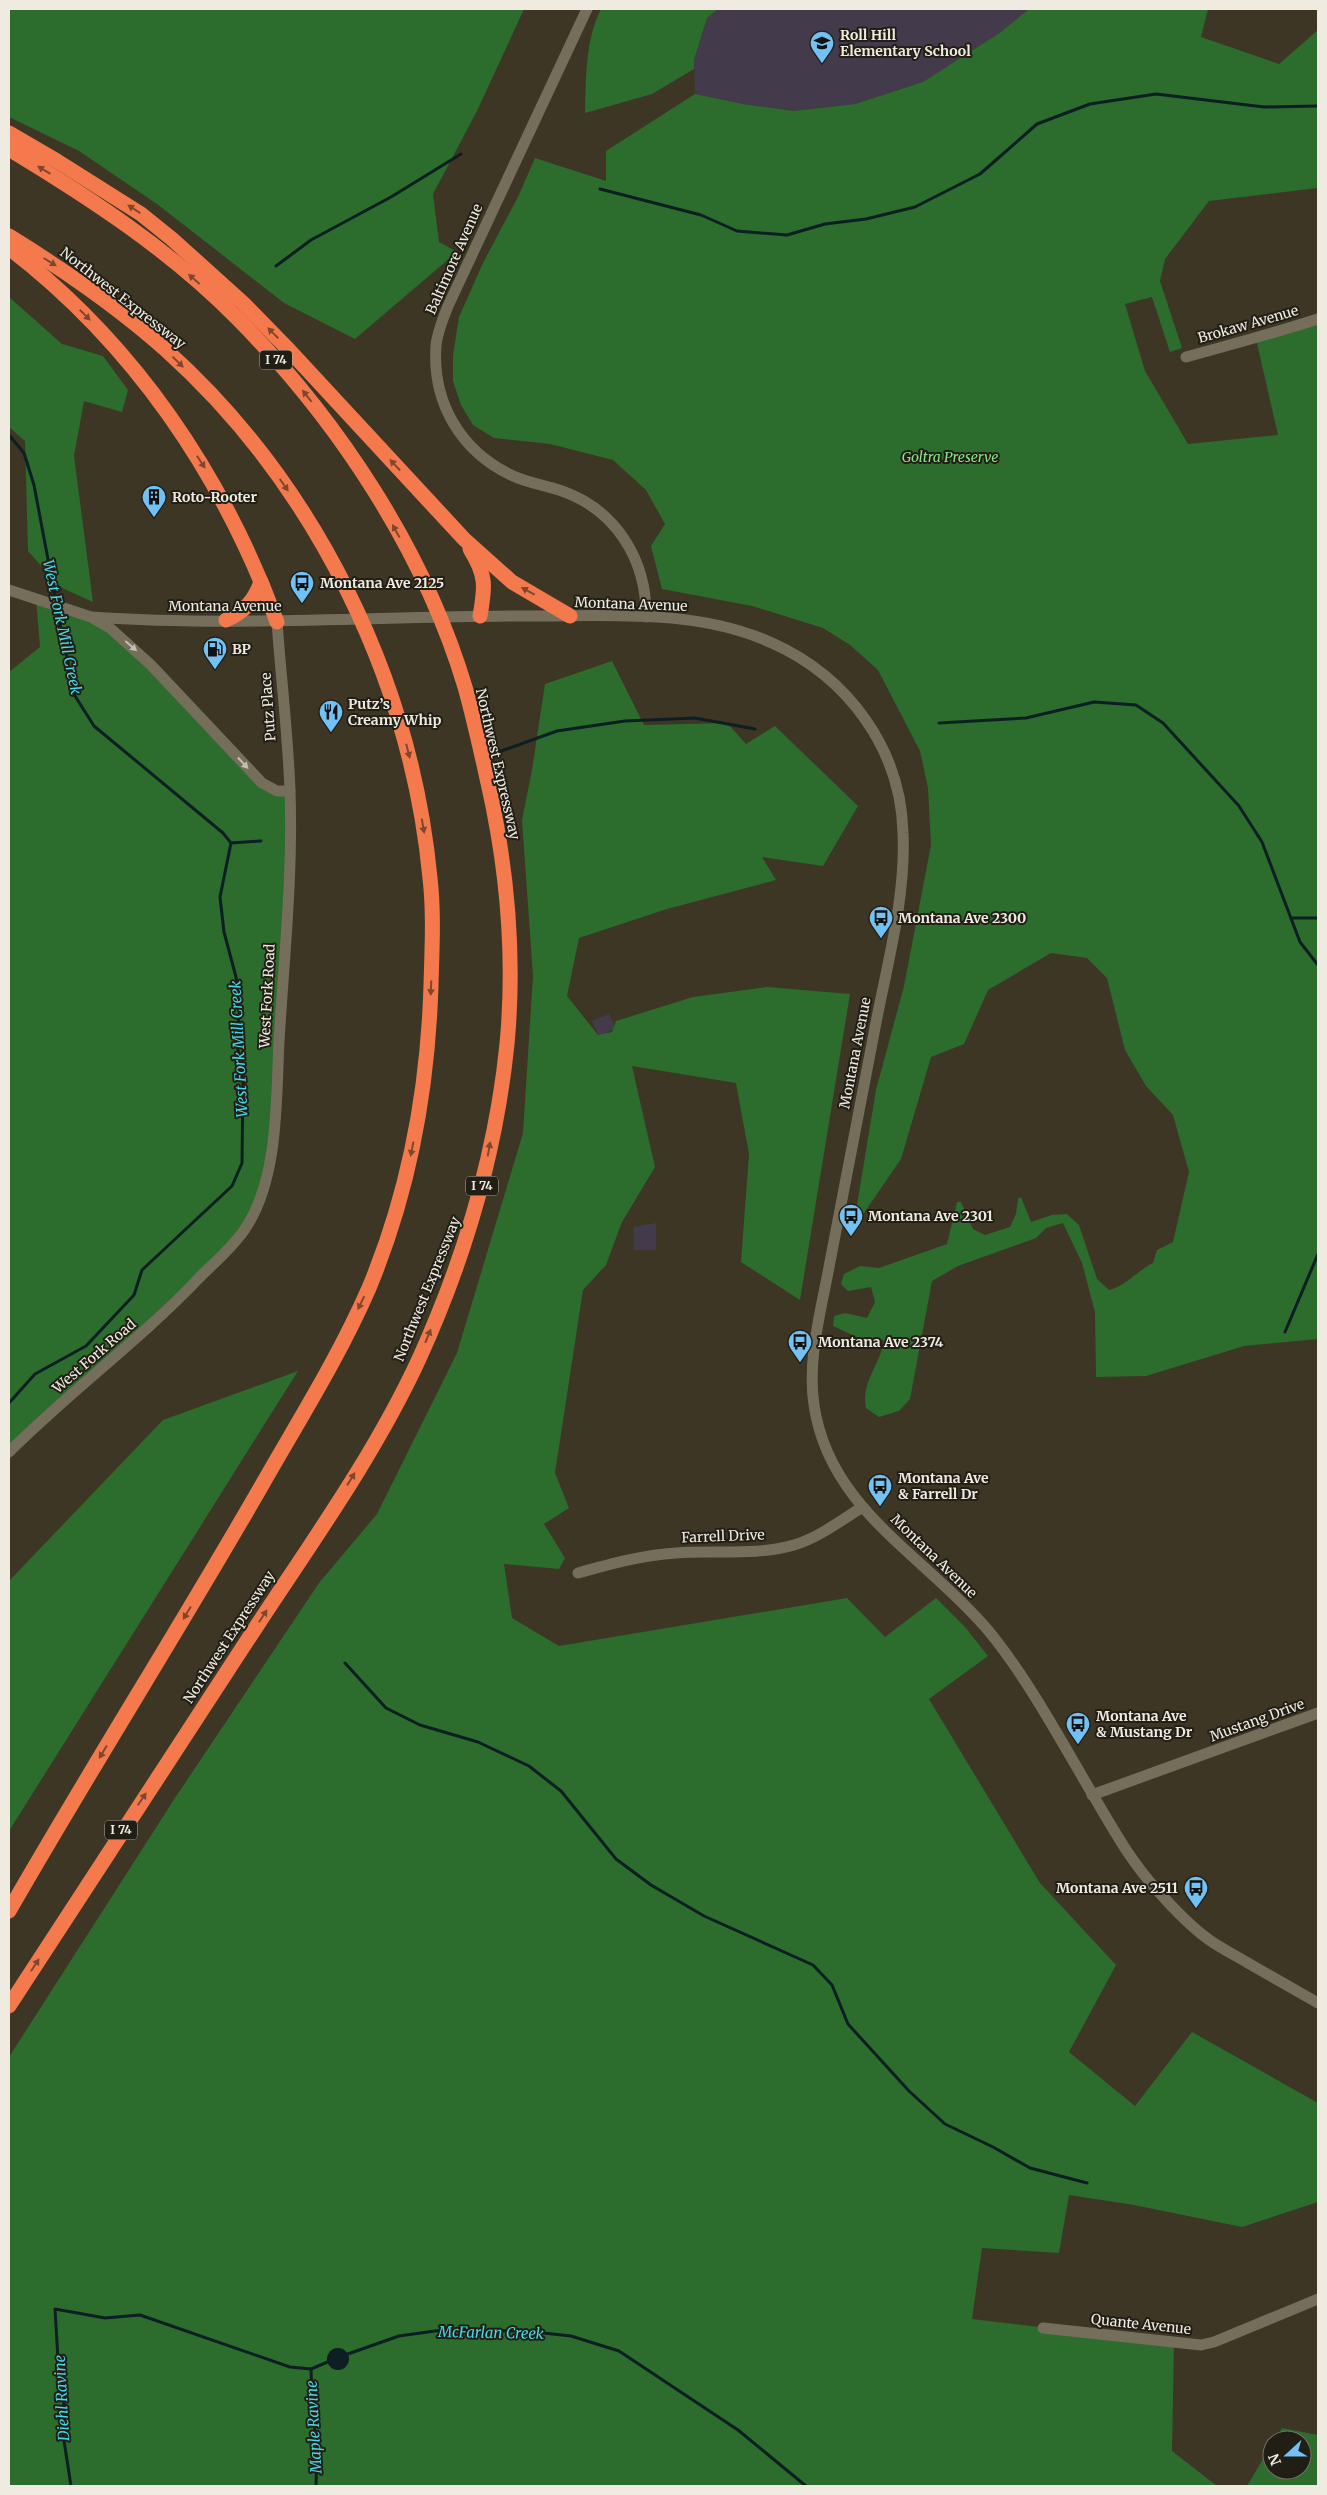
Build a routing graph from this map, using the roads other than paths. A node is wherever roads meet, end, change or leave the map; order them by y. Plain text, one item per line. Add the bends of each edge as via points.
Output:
1 (587, 9) edge
2 (9, 134) edge
3 (9, 149) edge
4 (9, 236) edge
5 (9, 248) edge
6 (1318, 319) edge
7 (1186, 357) dead end
8 (464, 539) junction
9 (262, 582) junction
10 (9, 590) edge
11 (480, 616) junction
12 (570, 616) junction
13 (92, 617) junction
14 (646, 617) junction
15 (226, 620) junction
16 (277, 622) junction
17 (290, 791) junction
18 (9, 1452) edge
19 (861, 1508) junction
20 (578, 1573) dead end
21 (1318, 1714) edge
22 (1092, 1795) junction
23 (9, 1911) edge
24 (1318, 2003) edge
25 (9, 2006) edge
26 (1318, 2299) edge
27 (1043, 2328) dead end

1 - 14 street, Baltimore Avenue via 448,306 436,345 436,365 444,403 455,426 479,456 513,476 576,497 605,515 616,527 636,560 647,594
8 -> 2 highway via 289,350 198,262 141,214 57,160
25 -> 3 highway, Northwest Expressway / I 74 via 377,1438 418,1360 455,1272 486,1171 507,1045 508,942 499,831 456,660 419,574 334,429 293,378 234,314 150,242 80,192
4 -> 23 highway, Northwest Expressway via 68,272 142,330 194,377 268,463 312,526 341,578 382,672 403,734 414,778 430,875 433,918 428,1046 412,1151 370,1286 340,1350 213,1571
5 -> 9 highway via 66,296 142,377 208,474 236,524
6 - 7 street, Brokaw Avenue
8 - 11 highway via 484,580
12 -> 8 highway via 512,582
9 - 15 highway via 240,614
9 - 16 highway
10 - 13 street
11 - 12 street, Montana Avenue
11 - 16 street, Montana Avenue
12 - 14 street, Montana Avenue
13 - 15 street, Montana Avenue via 151,621
13 -> 17 street via 110,628 151,664 262,783 277,791
14 - 19 street, Montana Avenue via 684,620 771,642 830,679 852,702 877,737 898,794 904,836 895,924 820,1315 812,1384 814,1408 824,1445 844,1484
15 - 16 street, Montana Avenue
16 - 17 street, Putz Place
17 - 18 street, West Fork Road via 290,858 276,1105 268,1173 255,1210 237,1239 164,1314
19 - 20 street, Farrell Drive via 809,1540 787,1547 674,1553
19 - 22 street, Montana Avenue via 985,1627 1020,1675
21 - 22 street, Mustang Drive
22 - 24 street, Montana Avenue via 1140,1872 1188,1921 1209,1940
26 - 27 street, Quante Avenue via 1201,2345

